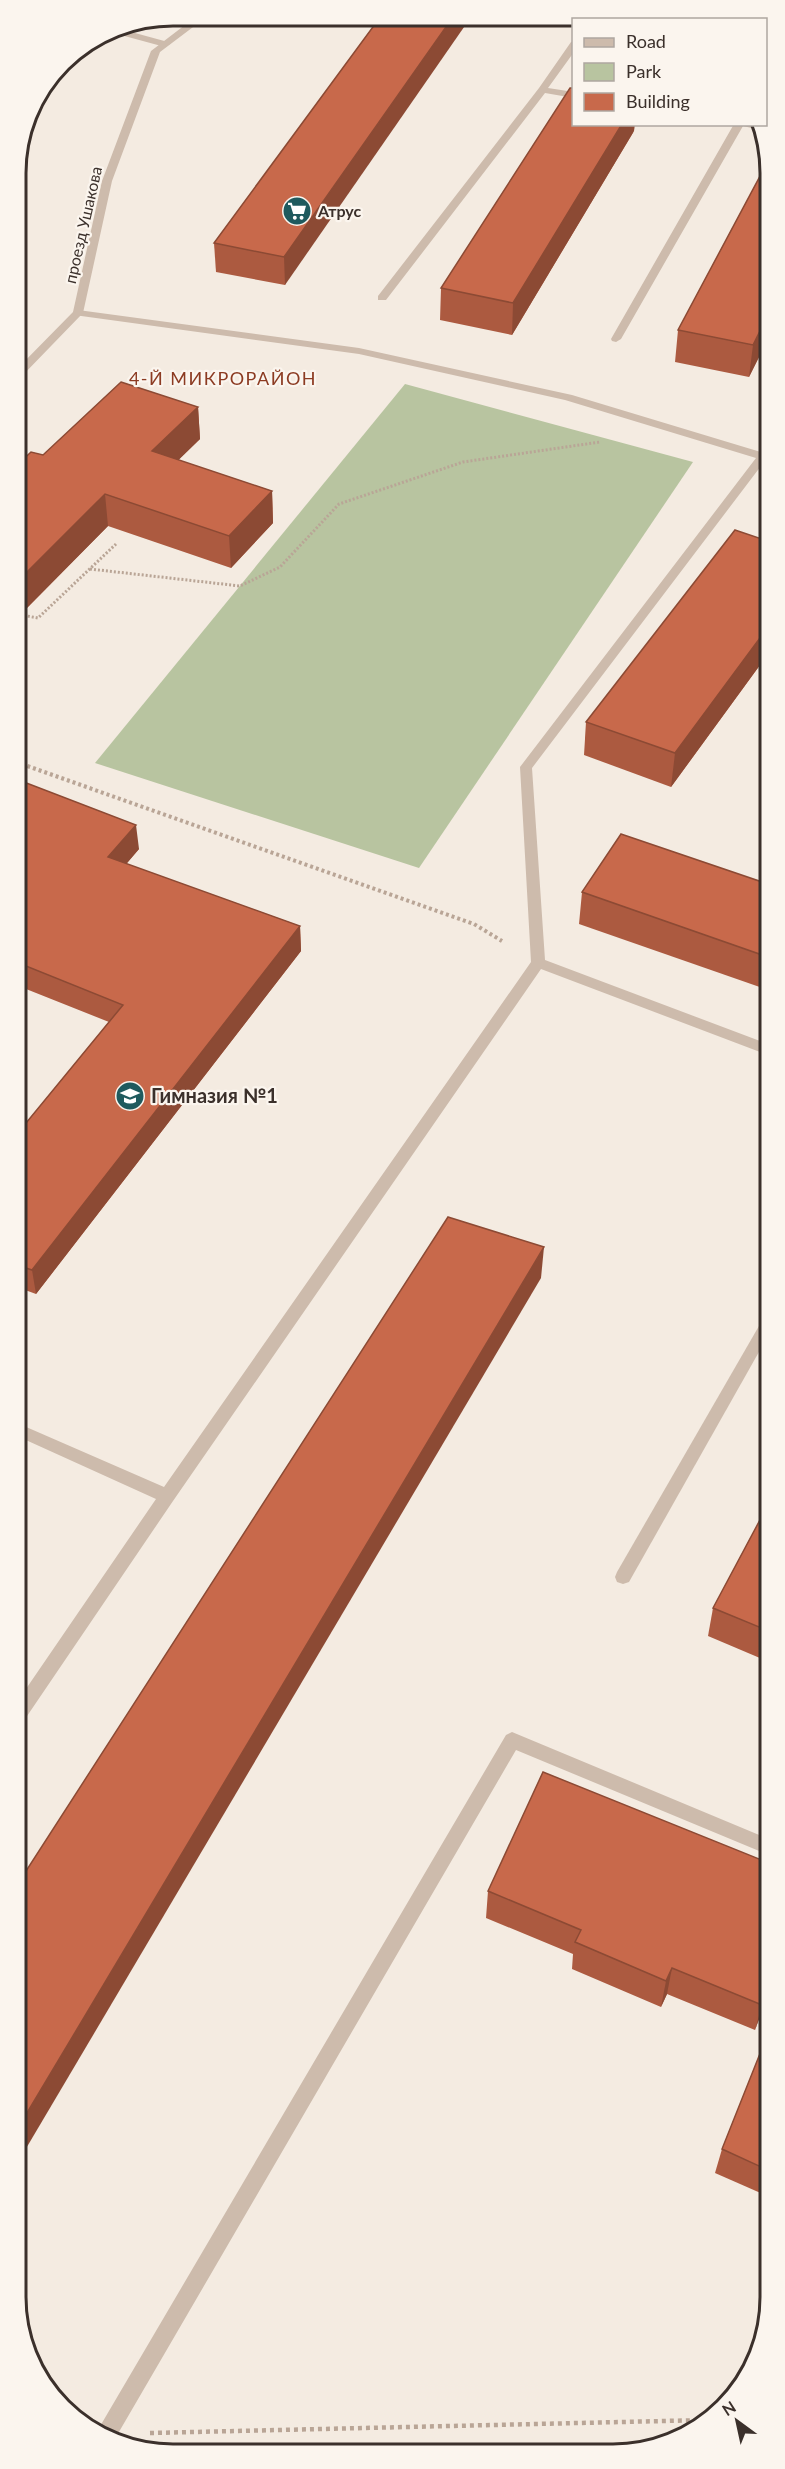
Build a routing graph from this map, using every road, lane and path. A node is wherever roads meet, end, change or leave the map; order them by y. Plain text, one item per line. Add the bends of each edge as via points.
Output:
1 (189, 26) edge
2 (126, 33) edge
3 (165, 44) junction
4 (572, 45) edge
5 (542, 90) junction
6 (572, 95) edge
7 (738, 126) edge
8 (382, 298) dead end
9 (78, 313) junction
10 (616, 339) dead end
11 (26, 366) edge
12 (603, 442) dead end
13 (760, 455) edge
14 (760, 460) edge
15 (116, 544) dead end
16 (90, 569) junction
17 (26, 616) edge
18 (26, 766) edge
19 (538, 963) junction
20 (760, 1047) edge
21 (759, 1338) edge
22 (26, 1433) edge
23 (167, 1496) junction
24 (623, 1577) dead end
25 (26, 1704) edge
26 (759, 1843) edge
27 (691, 2420) edge
28 (109, 2429) edge
29 (146, 2433) dead end

1 - 3 street, проезд Ушакова
2 - 3 street
3 - 9 street, проезд Ушакова via 156,51 107,180
4 - 5 street
5 - 6 street
5 - 8 street
7 - 10 street
9 - 11 street, проезд Ушакова
9 - 13 street via 359,351 568,397
12 - 16 path via 581,442 463,462 339,504 280,567 240,586
14 - 19 street via 526,766
15 - 16 path
16 - 17 path via 38,618
18 - 19 path via 474,924
19 - 20 street
19 - 23 street
21 - 24 street
22 - 23 street
23 - 25 street
26 - 28 street via 512,1740
27 - 29 path

